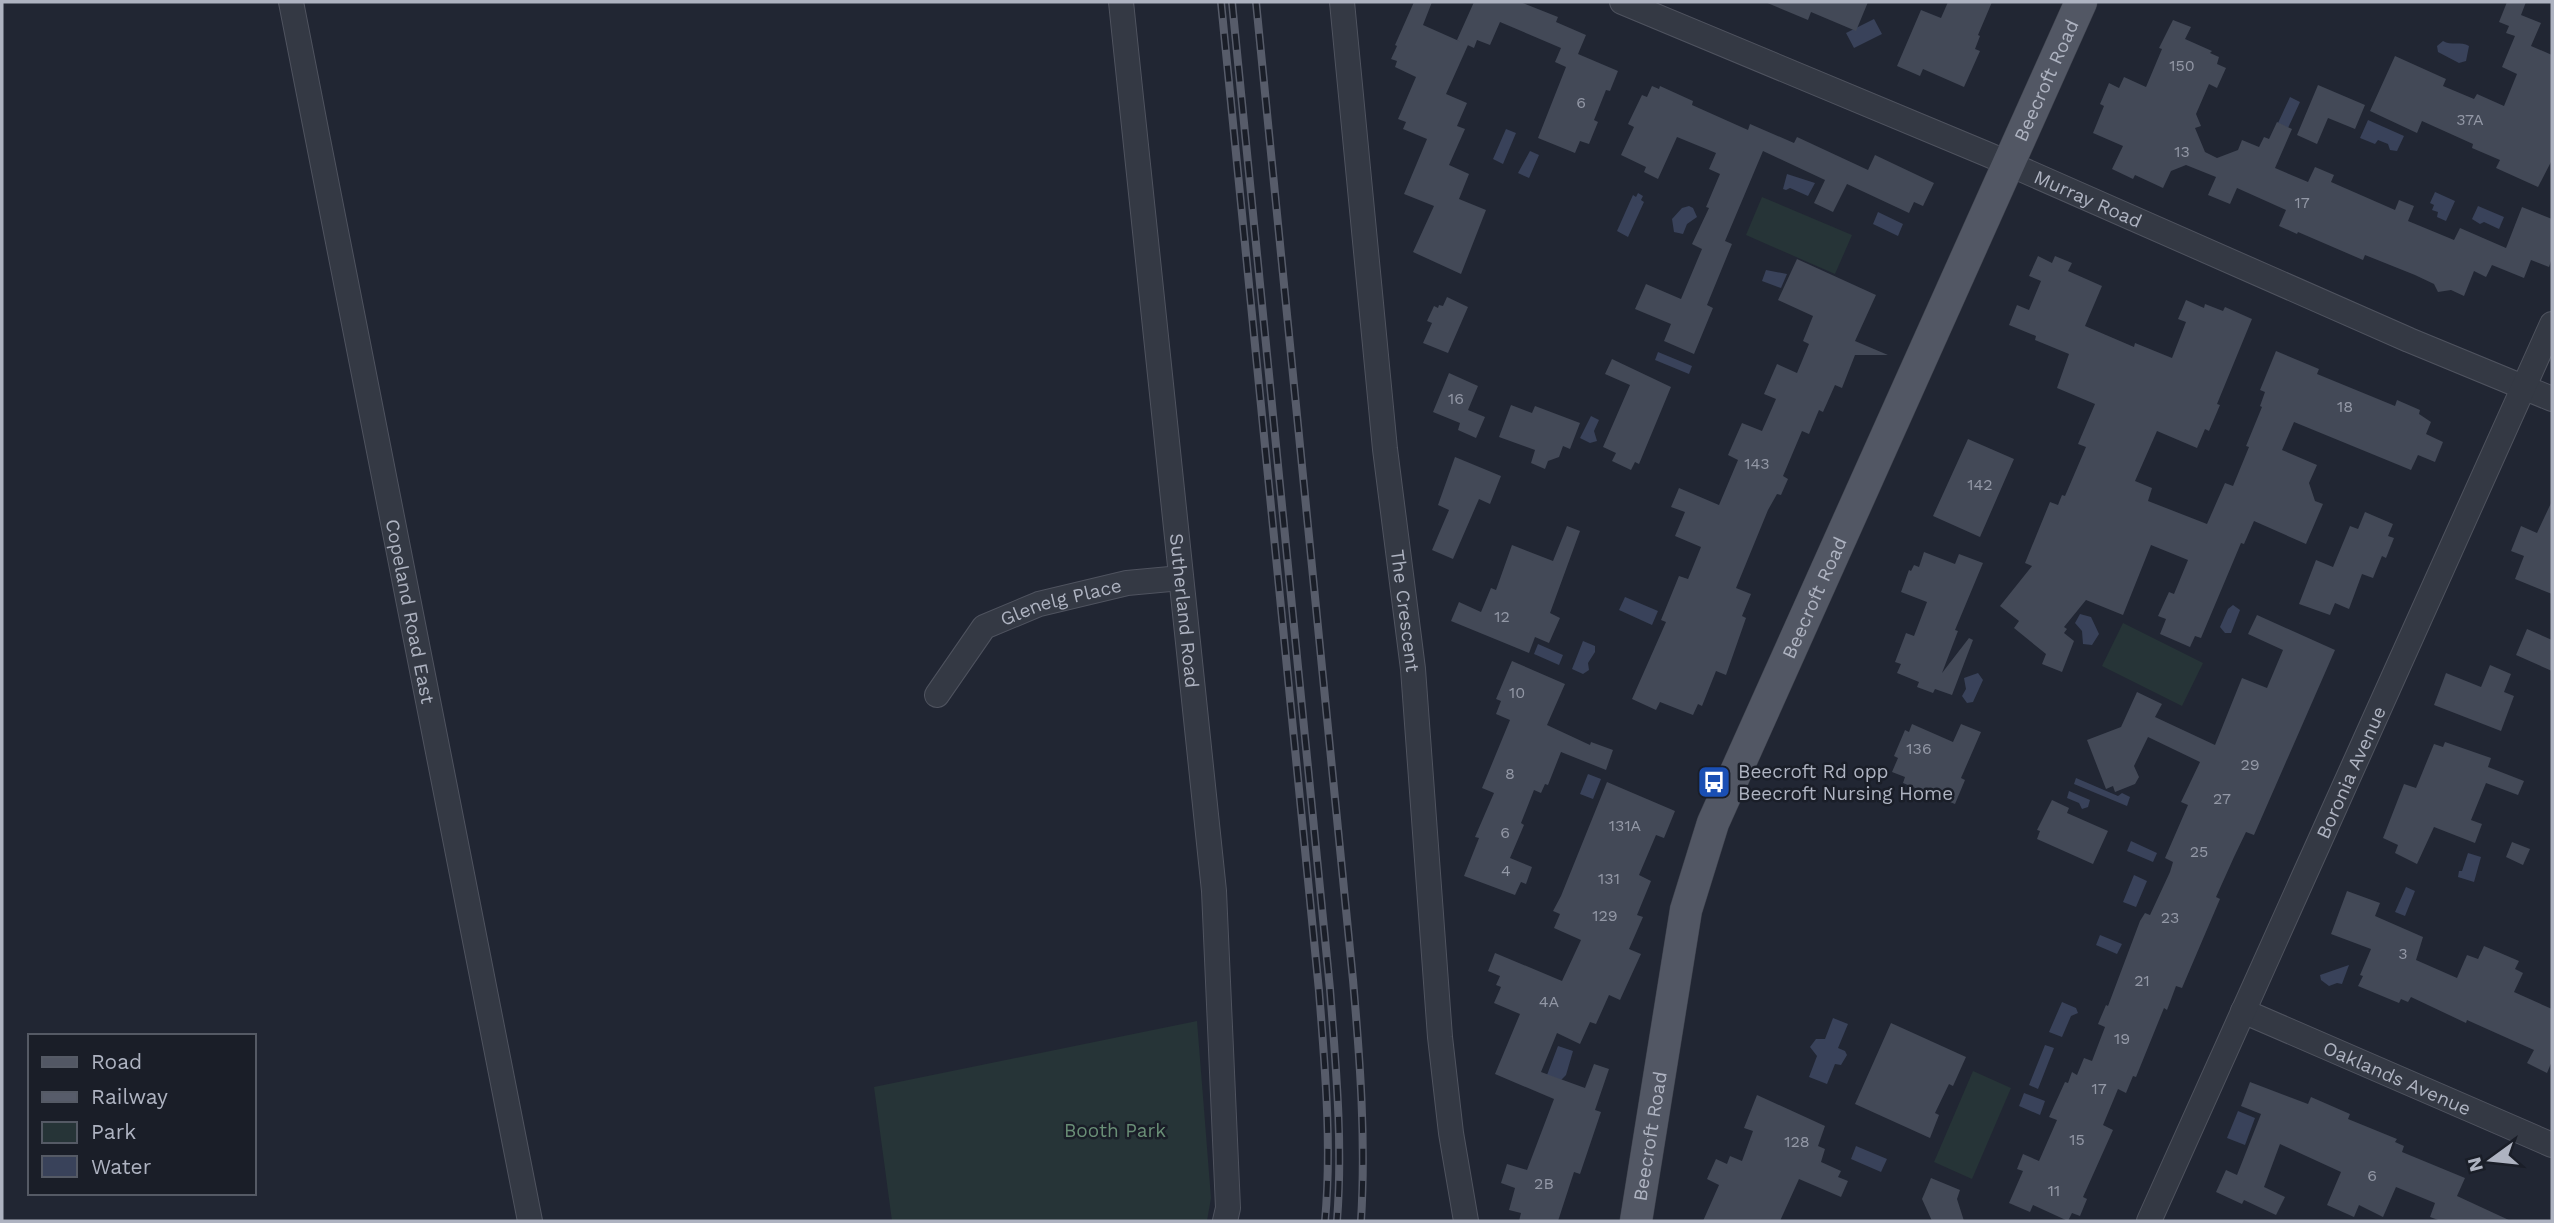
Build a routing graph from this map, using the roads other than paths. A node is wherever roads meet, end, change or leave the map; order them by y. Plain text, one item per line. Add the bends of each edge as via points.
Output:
1 (291, 2) edge
2 (1121, 2) edge
3 (1342, 2) edge
4 (1622, 2) edge
5 (2081, 2) edge
6 (2009, 163) junction
7 (2552, 324) edge
8 (2526, 387) junction
9 (2552, 399) edge
10 (1181, 578) junction
11 (937, 695) dead end
12 (2243, 1012) junction
13 (2552, 1145) edge
14 (530, 1221) edge
15 (1225, 1221) edge
16 (1466, 1221) edge
17 (1636, 1221) edge
18 (2149, 1221) edge

1 - 14 street, Copeland Road East
2 - 10 street, Sutherland Road
3 - 16 street, The Crescent via 1385,449 1413,669 1442,1051
4 - 6 street, Murray Road
5 - 6 main road, Beecroft Road
6 - 8 street, Murray Road
6 - 17 main road, Beecroft Road via 1713,823 1686,909
7 - 8 street, Boronia Avenue
8 - 9 street, Murray Road
8 - 12 street, Boronia Avenue
10 - 11 street, Glenelg Place via 1127,583 1039,604 984,628
10 - 15 street, Sutherland Road via 1214,891
12 - 13 street, Oaklands Avenue
12 - 18 street, Boronia Avenue

